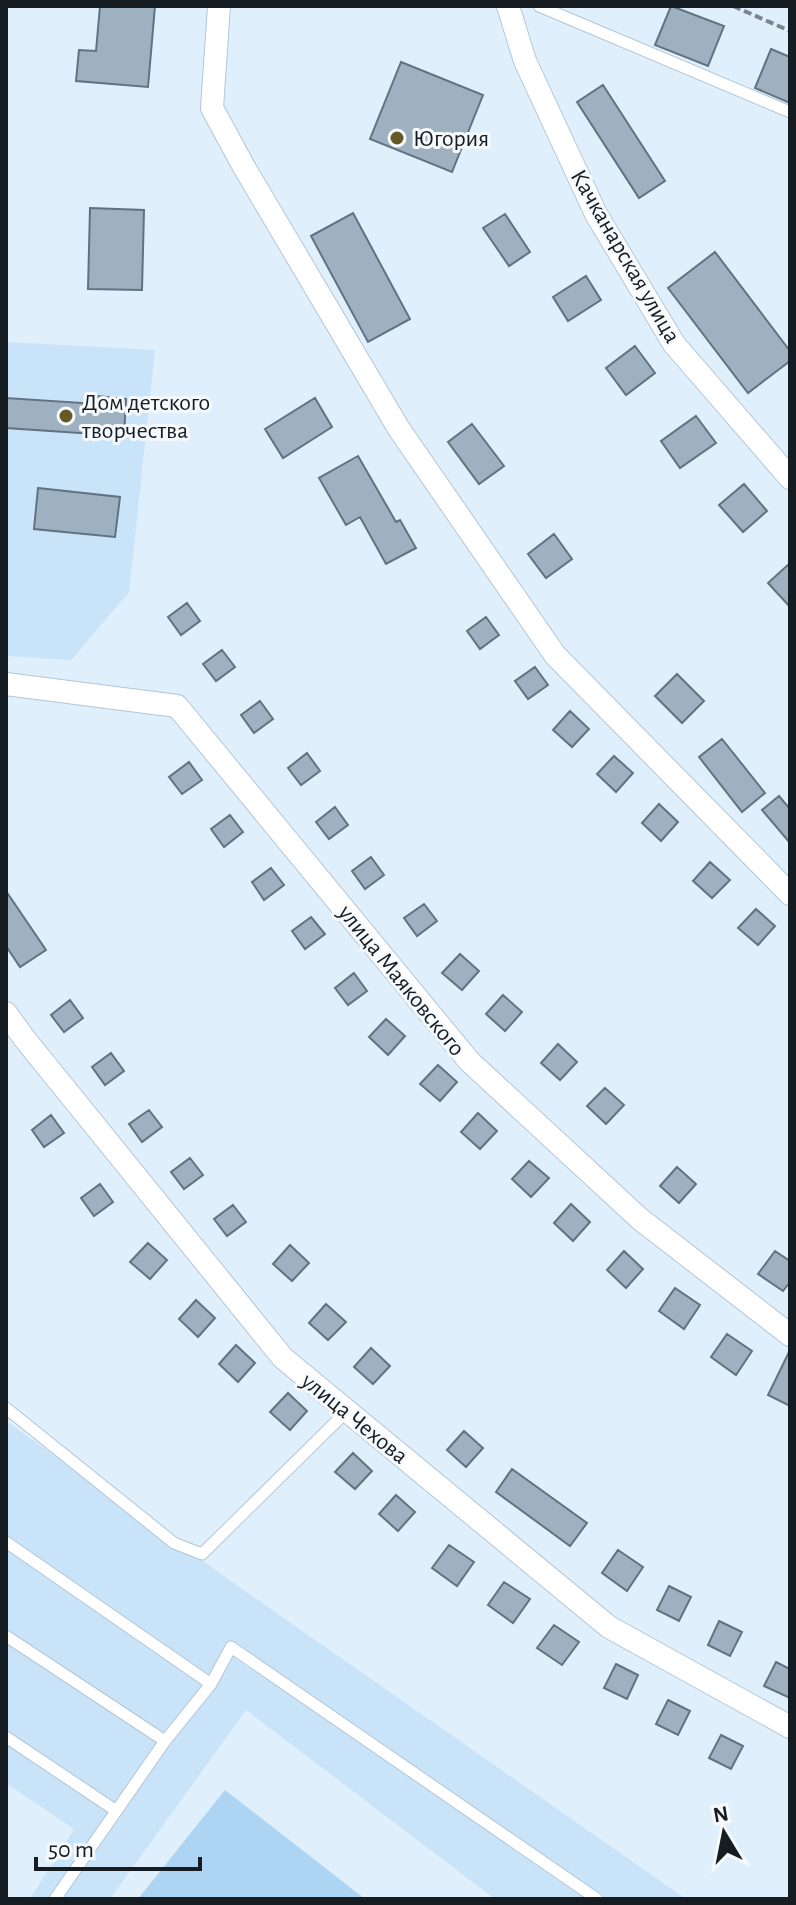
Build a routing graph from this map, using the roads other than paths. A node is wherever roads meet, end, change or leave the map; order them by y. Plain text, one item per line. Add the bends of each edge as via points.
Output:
1 (219, 6) edge
2 (508, 6) edge
3 (539, 6) edge
4 (790, 112) edge
5 (790, 478) edge
6 (6, 684) edge
7 (790, 894) edge
8 (6, 1013) edge
9 (790, 1335) edge
10 (6, 1408) edge
11 (347, 1411) junction
12 (6, 1542) edge
13 (6, 1636) edge
14 (211, 1684) junction
15 (790, 1727) edge
16 (6, 1737) edge
17 (165, 1741) junction
18 (115, 1810) junction
19 (55, 1899) edge
20 (597, 1899) edge

1 - 7 street via 212,108 399,429 555,655
2 - 5 street, Качканарская улица via 525,61 596,214 674,344
3 - 4 lane
6 - 9 street, улица Маяковского via 177,706 469,1061 640,1219
8 - 11 street, улица Чехова via 283,1358
10 - 11 lane via 174,1543 202,1554
11 - 15 street, улица Чехова via 609,1627
12 - 14 lane
13 - 17 lane
14 - 17 lane
14 - 20 lane via 231,1647
16 - 18 lane
17 - 18 lane
18 - 19 lane

